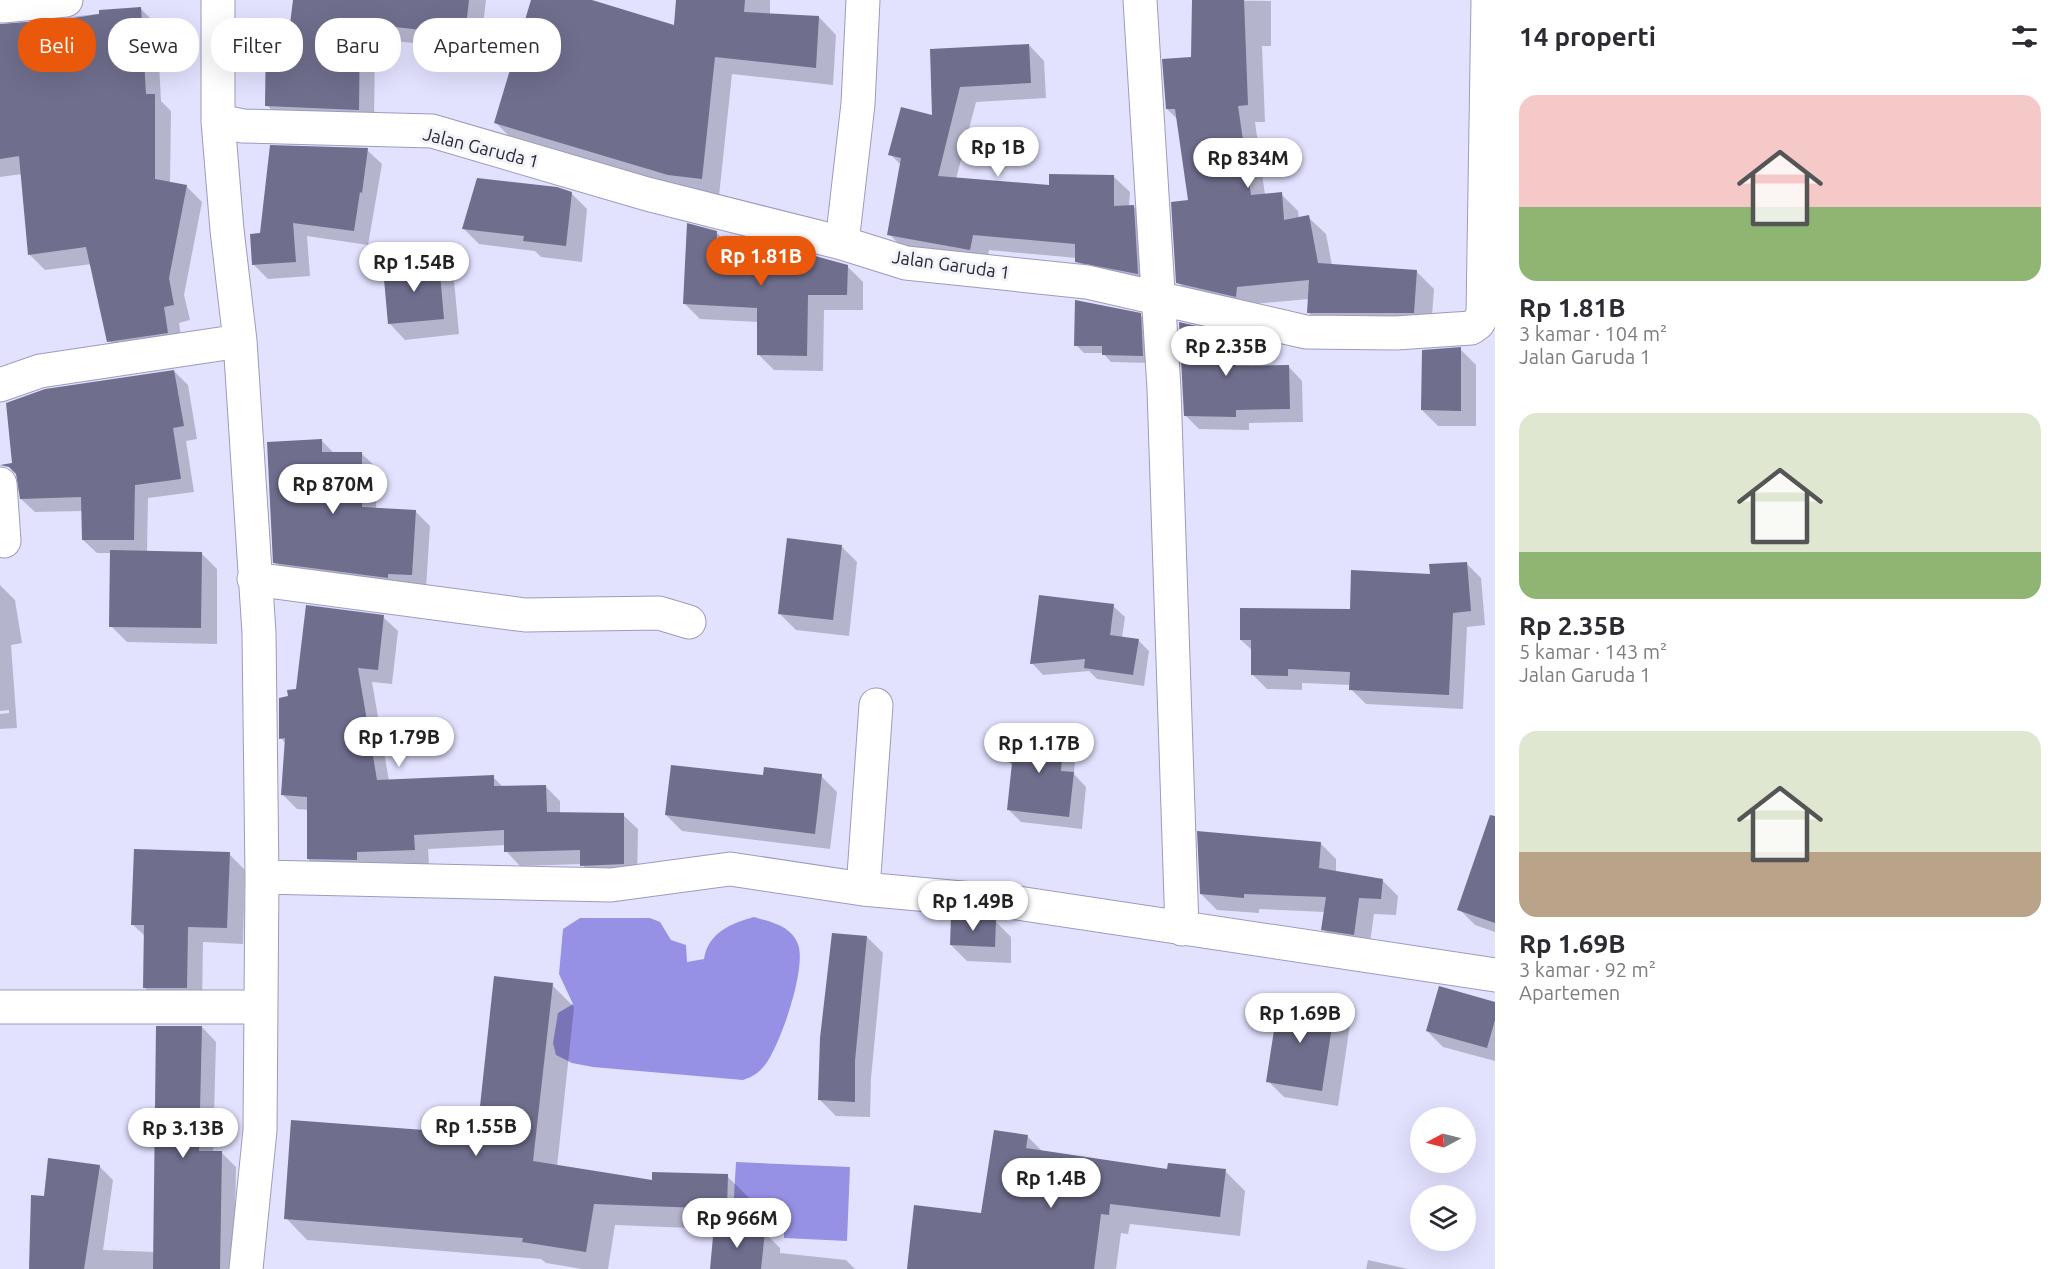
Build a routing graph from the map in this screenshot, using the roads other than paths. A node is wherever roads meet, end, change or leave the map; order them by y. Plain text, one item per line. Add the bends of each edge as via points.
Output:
1 (66, 0) edge
2 (218, 0) edge
3 (863, 0) edge
4 (1140, 0) edge
5 (1488, 0) edge
6 (3, 6) dead end
7 (218, 120) junction
8 (842, 243) junction
9 (1156, 296) junction
10 (1485, 324) edge
11 (240, 340) junction
12 (0, 385) edge
13 (0, 484) edge
14 (4, 541) dead end
15 (254, 579) junction
16 (688, 622) dead end
17 (876, 705) dead end
18 (262, 877) junction
19 (864, 889) junction
20 (1182, 929) junction
21 (1495, 975) edge
22 (0, 1007) edge
23 (261, 1007) junction
24 (246, 1269) edge

1 - 6 street
2 - 7 street
3 - 8 street via 858,104
4 - 9 street
5 - 10 street
7 - 8 street, Jalan Garuda 1 via 243,126 432,132 648,194
7 - 11 street
8 - 9 street, Jalan Garuda 1 via 906,263 1087,282
9 - 10 street, Jalan Garuda 1 via 1306,332 1396,333
9 - 20 street via 1164,389
11 - 12 street via 40,370
11 - 15 street
13 - 14 street
15 - 16 street via 525,615 659,614
15 - 18 street via 259,633
17 - 19 street
18 - 19 street via 610,885 730,869
18 - 23 street
19 - 20 street via 1017,903
20 - 21 street
22 - 23 street
23 - 24 street via 260,1130

